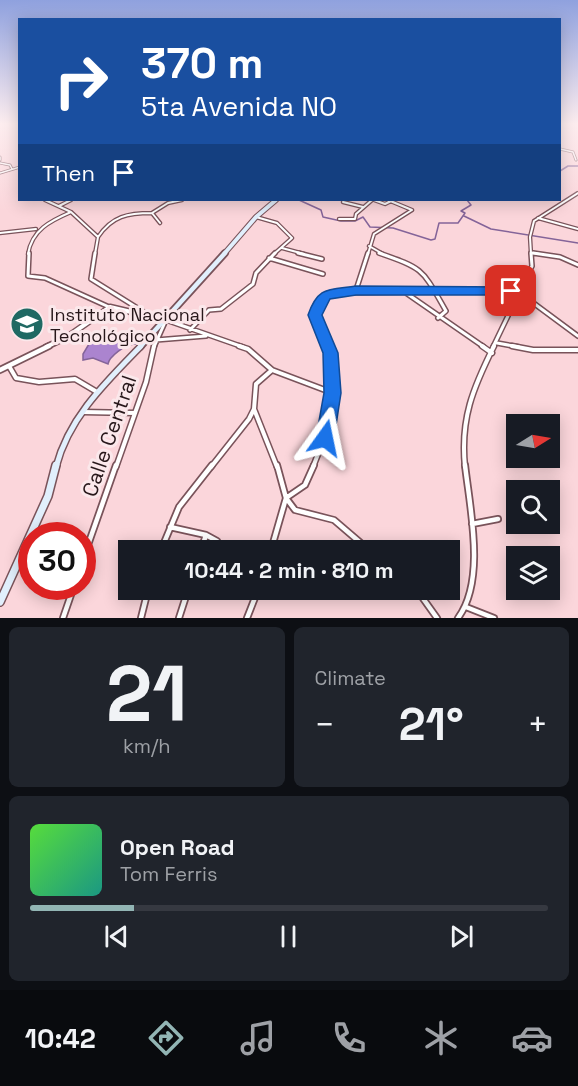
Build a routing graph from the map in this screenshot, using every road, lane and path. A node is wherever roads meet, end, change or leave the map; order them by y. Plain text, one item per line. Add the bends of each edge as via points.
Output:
1 (572, 152) edge
2 (0, 160) edge
3 (576, 160) dead end
4 (18, 168) edge
5 (12, 169) junction
6 (0, 173) edge
7 (578, 193) edge
8 (47, 201) edge
9 (69, 201) edge
10 (177, 201) edge
11 (275, 201) edge
12 (372, 201) edge
13 (393, 201) edge
14 (344, 202) dead end
15 (59, 206) junction
16 (363, 207) junction
17 (71, 212) junction
18 (152, 213) junction
19 (256, 217) junction
20 (538, 218) junction
21 (339, 219) dead end
22 (160, 223) dead end
23 (38, 229) junction
24 (578, 229) edge
25 (0, 233) edge
26 (98, 237) junction
27 (369, 246) junction
28 (282, 248) junction
29 (533, 253) junction
30 (269, 258) junction
31 (322, 259) dead end
32 (578, 265) edge
33 (323, 274) dead end
34 (356, 291) junction
35 (405, 292) junction
36 (435, 292) junction
37 (518, 293) junction
38 (110, 307) junction
39 (147, 315) junction
40 (438, 318) junction
41 (166, 320) junction
42 (190, 330) junction
43 (207, 336) junction
44 (578, 336) edge
45 (156, 340) junction
46 (496, 343) junction
47 (578, 350) edge
48 (492, 353) junction
49 (9, 366) junction
50 (0, 370) edge
51 (272, 370) junction
52 (97, 392) junction
53 (333, 393) junction
54 (254, 409) junction
55 (82, 412) junction
56 (135, 413) junction
57 (286, 498) junction
58 (498, 519) dead end
59 (96, 523) edge
60 (472, 524) junction
61 (170, 527) junction
62 (206, 535) junction
63 (165, 540) edge
64 (204, 540) edge
65 (215, 540) edge
66 (274, 540) edge
67 (355, 540) edge
68 (69, 600) edge
69 (146, 600) edge
70 (185, 600) edge
71 (254, 600) edge
72 (424, 600) edge
73 (0, 602) edge
74 (466, 607) junction
75 (63, 618) edge
76 (141, 618) edge
77 (179, 618) edge
78 (247, 618) edge
79 (436, 618) edge
80 (458, 618) edge
81 (495, 618) edge

1 - 3 street
2 - 5 street
4 - 5 street
5 - 6 street
7 - 20 street
8 - 15 street
9 - 15 street
10 - 18 street
11 - 19 main road
12 - 16 street
13 - 27 street via 412,210 374,234
14 - 16 street
15 - 17 street
16 - 21 street via 355,219
17 - 23 street
17 - 26 street
18 - 22 street
18 - 26 street via 135,212 114,218
19 - 28 street via 270,219 289,231 292,238
19 - 41 main road
20 - 24 street
20 - 29 street via 530,237
23 - 25 street
23 - 38 street via 32,236 28,276 45,278
26 - 39 street via 91,279
27 - 34 street
27 - 36 street via 375,252 414,264
28 - 30 street
28 - 31 street
29 - 32 street via 560,257
29 - 37 street via 532,266
30 - 33 street
30 - 42 street via 256,273 253,284 221,309 209,310
34 - 35 street
34 - 53 street via 332,293 320,300 315,315 331,353
35 - 36 street
35 - 40 street
36 - 37 street
36 - 40 street via 446,310
37 - 44 street
37 - 46 street
38 - 39 street
38 - 49 street via 66,337
39 - 41 street
40 - 48 street
41 - 42 street
41 - 45 street, Calle Central
41 - 52 main road
42 - 43 street
43 - 45 street
43 - 51 street via 252,351
45 - 56 street, Calle Central
46 - 47 street via 533,350
46 - 48 street
48 - 60 street via 472,392 462,440
49 - 50 street
49 - 52 street via 16,378 36,383 74,379
51 - 53 street
51 - 54 street via 256,384
52 - 55 main road
53 - 57 street via 325,438 305,485
54 - 57 street via 273,452
54 - 61 street via 179,507
55 - 56 street
55 - 73 main road via 62,444 48,496
56 - 59 street, Calle Central
57 - 66 street
57 - 67 street via 295,510 339,523
58 - 60 street
60 - 74 street via 475,551
61 - 62 street
61 - 63 street
62 - 64 street
62 - 65 street
68 - 75 street
69 - 76 street
70 - 77 street
71 - 78 street
72 - 79 street
74 - 80 street
74 - 81 street

